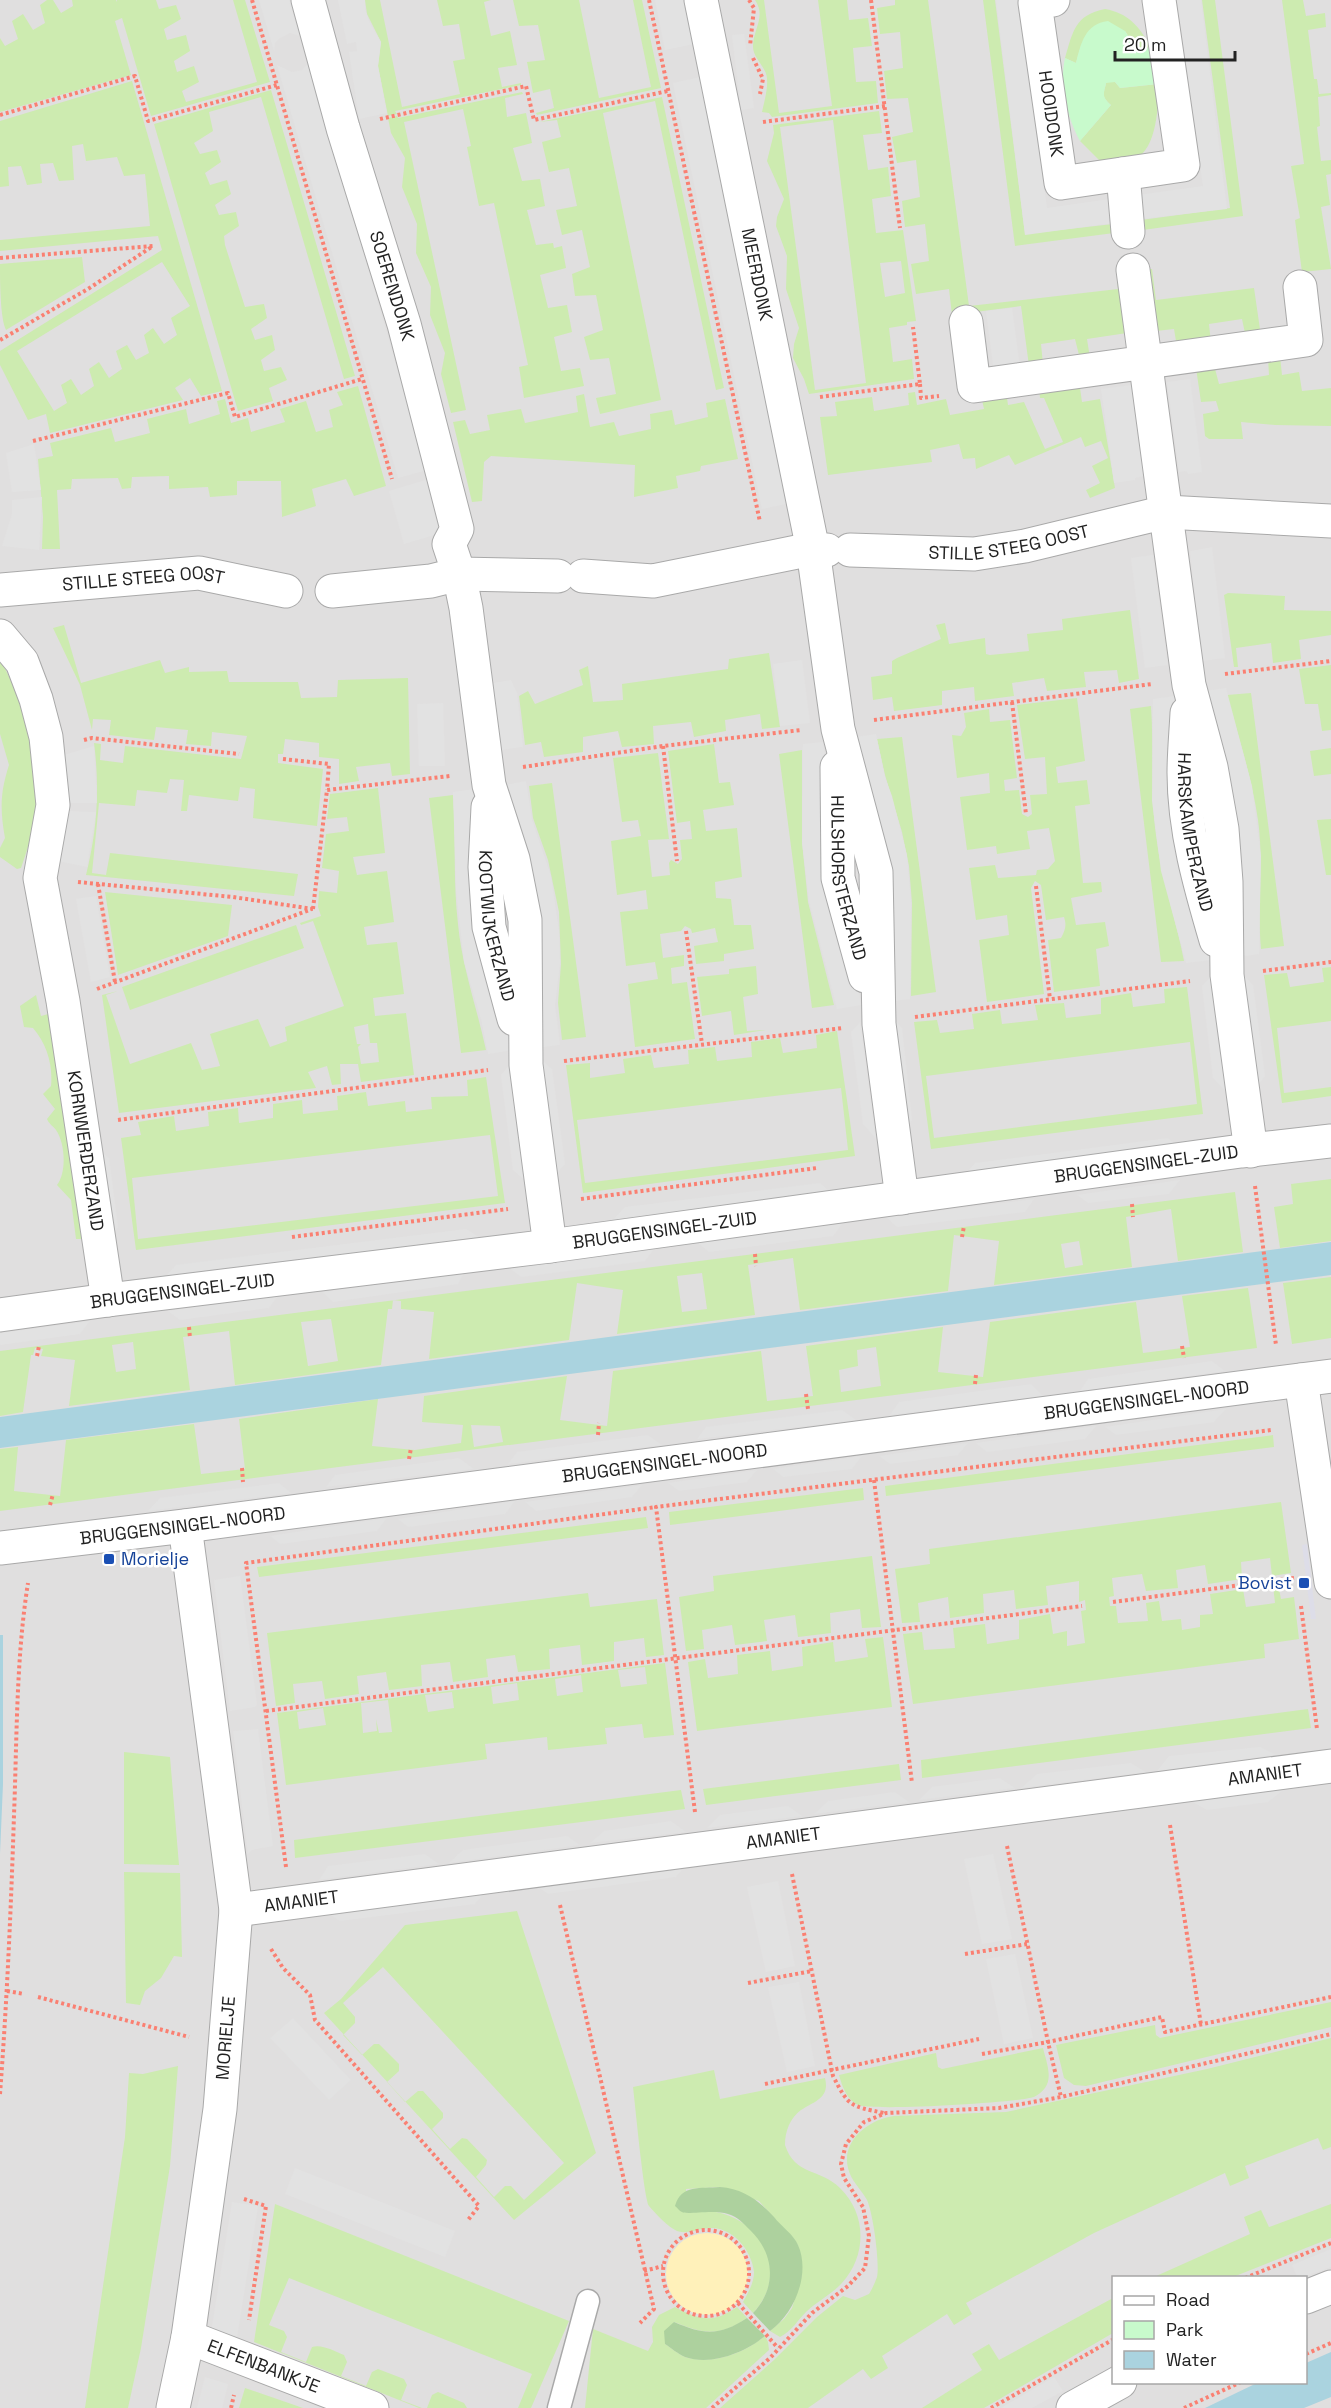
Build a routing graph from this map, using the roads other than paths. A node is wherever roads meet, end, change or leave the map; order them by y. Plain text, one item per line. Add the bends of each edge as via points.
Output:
1 (308, 0) edge
2 (701, 0) edge
3 (1053, 0) edge
4 (1159, 0) edge
5 (1123, 174) junction
6 (1128, 232) dead end
7 (1133, 270) dead end
8 (1300, 287) dead end
9 (966, 322) dead end
10 (1146, 362) junction
11 (1166, 512) junction
12 (1331, 521) edge
13 (830, 550) junction
14 (459, 574) junction
15 (0, 590) edge
16 (286, 591) dead end
17 (332, 591) dead end
18 (0, 636) edge
19 (1331, 1141) edge
20 (1251, 1151) junction
21 (902, 1198) junction
22 (550, 1246) junction
23 (108, 1300) junction
24 (0, 1315) edge
25 (1304, 1379) edge
26 (185, 1526) junction
27 (0, 1548) edge
28 (1331, 1582) edge
29 (1331, 1766) edge
30 (236, 1910) junction
31 (1331, 2288) edge
32 (1307, 2296) edge
33 (588, 2301) dead end
34 (188, 2337) junction
35 (1116, 2384) edge
36 (173, 2408) edge
37 (372, 2408) edge
38 (559, 2408) edge
39 (1073, 2408) edge

1 - 14 street, SOERENDONK via 407,335 457,529 449,544
2 - 13 street, MEERDONK via 806,517
3 - 5 street, HOOIDONK via 1035,3 1061,183
4 - 5 street, HOOIDONK via 1183,165
5 - 6 street
7 - 10 street
8 - 10 street via 1306,340
9 - 10 street via 974,386
10 - 11 street
11 - 12 street, STILLE STEEG OOST
11 - 13 street, STILLE STEEG OOST via 974,554
11 - 20 street, HARSKAMPERZAND via 1189,682 1211,766 1222,829 1227,975
13 - 14 street, STILLE STEEG OOST via 653,580
13 - 21 street, HULSHORSTERZAND via 838,727 876,872 879,1024
14 - 17 street, STILLE STEEG OOST via 431,581
14 - 22 street, KOOTWIJKERZAND via 488,778 513,859 525,920 526,1065
15 - 16 street, STILLE STEEG OOST via 199,573
18 - 23 street, KORNWERDERZAND via 22,662 47,747 53,805 40,878 63,1001
19 - 20 street, BRUGGENSINGEL-ZUID
20 - 21 street, BRUGGENSINGEL-ZUID
21 - 22 street, BRUGGENSINGEL-ZUID
22 - 23 street, BRUGGENSINGEL-ZUID
23 - 24 street, BRUGGENSINGEL-ZUID
25 - 26 street, BRUGGENSINGEL-NOORD
25 - 28 street
26 - 27 street, BRUGGENSINGEL-NOORD
26 - 30 street, MORIELJE
29 - 30 street, AMANIET
30 - 34 street, MORIELJE via 220,2109
31 - 32 street
33 - 38 lane
34 - 36 street, MORIELJE
34 - 37 street, ELFENBANKJE
35 - 39 street

